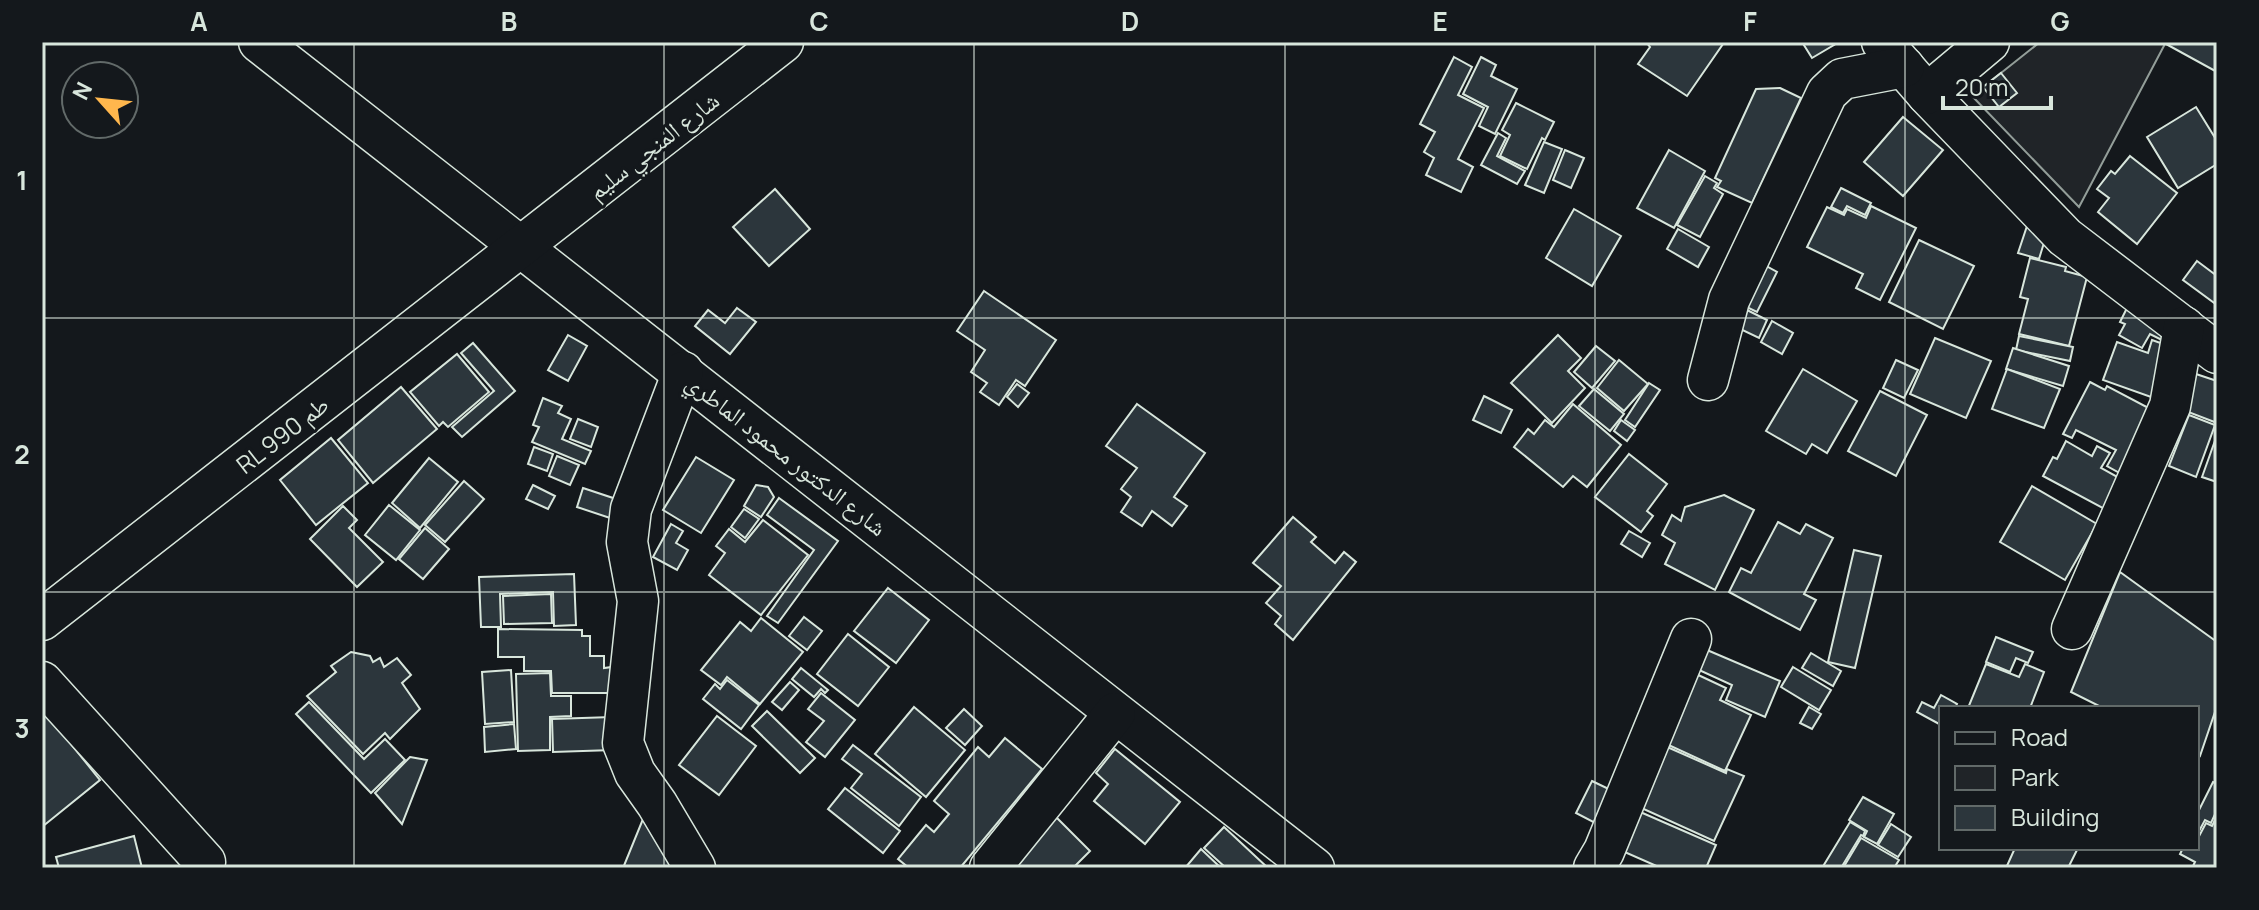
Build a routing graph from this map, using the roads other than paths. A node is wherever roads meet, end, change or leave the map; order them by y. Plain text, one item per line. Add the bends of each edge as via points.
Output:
1 (259, 42) edge
2 (783, 42) edge
3 (1989, 42) edge
4 (1904, 68) edge
5 (522, 248) junction
6 (2184, 327) junction
7 (2217, 353) edge
8 (683, 372) junction
9 (1708, 380) dead end
10 (42, 620) edge
11 (2072, 629) dead end
12 (1691, 639) dead end
13 (42, 682) edge
14 (1115, 713) junction
15 (205, 862) dead end
16 (695, 868) edge
17 (990, 868) edge
18 (1314, 868) edge
19 (1594, 868) edge

1 - 5 street, شارع الدكتور محمود الماطري
2 - 5 street, شارع المنجي سليم
3 - 4 street
4 - 6 street via 2065,237
4 - 9 street via 1842,79 1827,93 1729,300
5 - 8 street, شارع الدكتور محمود الماطري
5 - 10 street, RL طم 990
6 - 7 street
6 - 11 street via 2170,406
8 - 14 street, شارع الدكتور محمود الماطري
8 - 16 street via 631,509 627,542 638,601 623,743 635,773
12 - 19 street
13 - 15 street
14 - 17 street
14 - 18 street, شارع الدكتور محمود الماطري

